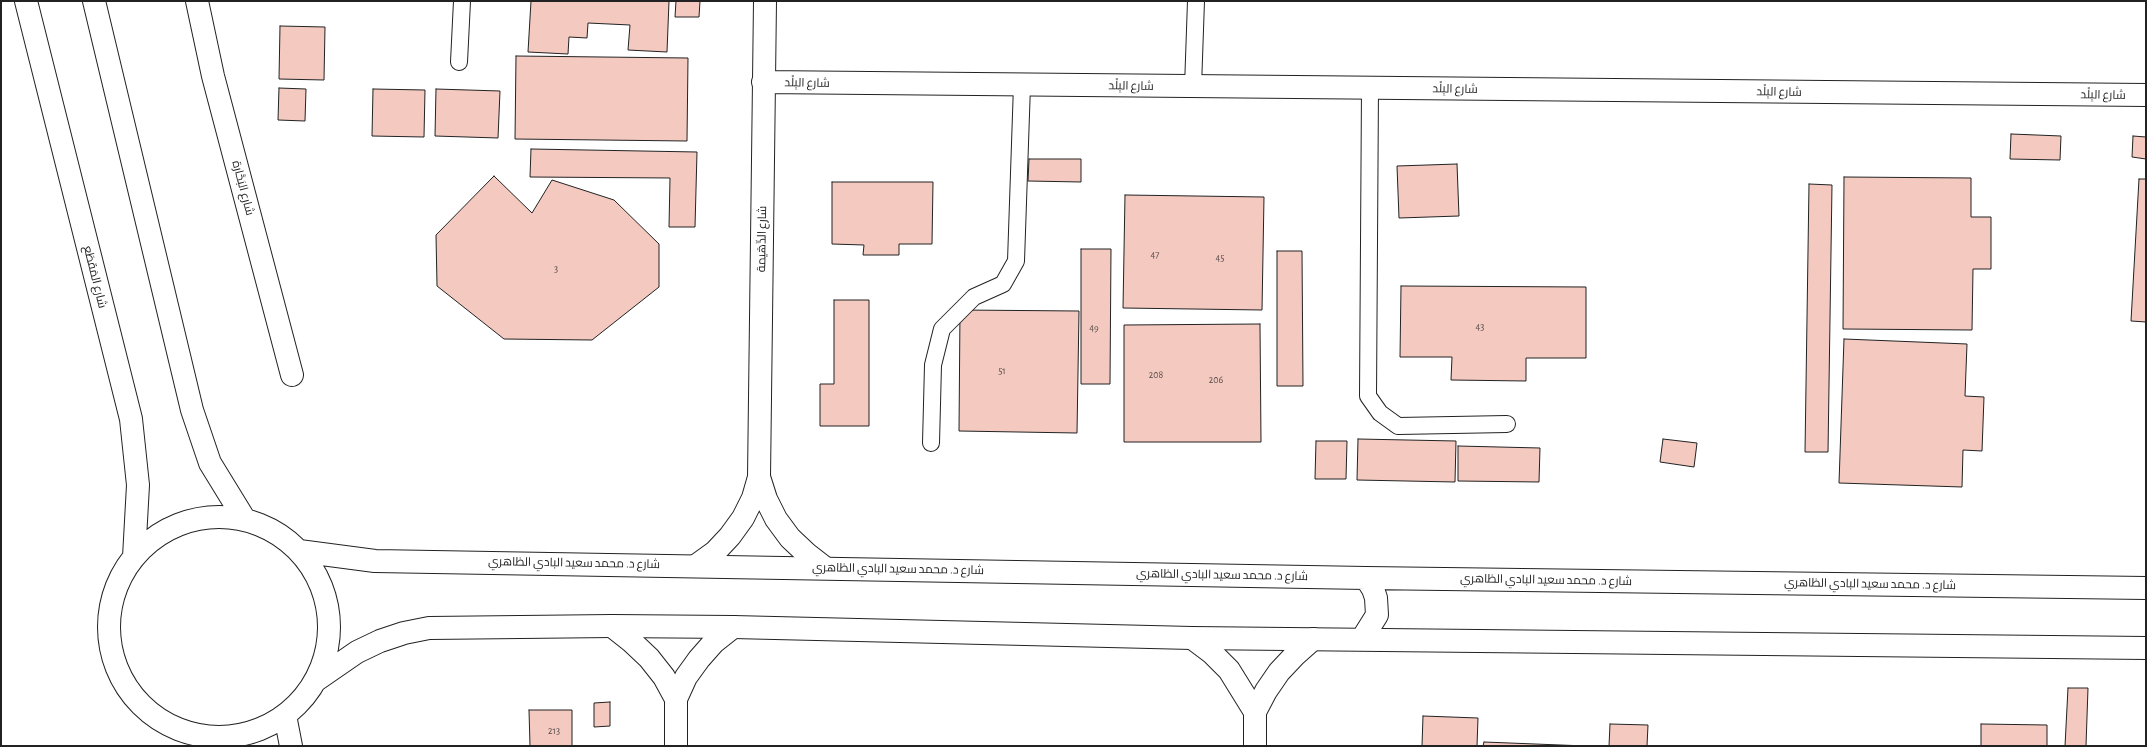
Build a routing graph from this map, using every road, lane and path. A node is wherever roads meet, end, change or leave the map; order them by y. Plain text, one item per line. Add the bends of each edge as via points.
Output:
1 (26, 1) edge
2 (94, 1) edge
3 (197, 1) edge
4 (462, 1) edge
5 (765, 1) edge
6 (1196, 1) edge
7 (459, 62) dead end
8 (764, 82) junction
9 (1022, 84) junction
10 (1193, 86) junction
11 (1370, 88) junction
12 (2146, 95) edge
13 (292, 374) dead end
14 (1507, 424) dead end
15 (931, 443) dead end
16 (759, 477) junction
17 (245, 520) junction
18 (299, 551) junction
19 (134, 557) junction
20 (697, 565) junction
21 (826, 568) junction
22 (1366, 578) junction
23 (2146, 588) edge
24 (612, 626) junction
25 (733, 627) junction
26 (1192, 638) junction
27 (1313, 639) junction
28 (1362, 639) junction
29 (2146, 648) edge
30 (316, 681) junction
31 (676, 699) junction
32 (1255, 712) junction
33 (285, 715) junction
34 (158, 720) junction
35 (180, 746) edge
36 (291, 746) edge
37 (676, 746) edge
38 (1255, 746) edge

1 - 19 street, شارع المَقطَع via 131,419 138,486
2 - 17 street via 192,410 210,464
3 - 13 street, شارع البَحَّارة via 213,76
4 - 7 lane
5 - 8 street, شارع الدِّهَيمة
6 - 10 lane
8 - 9 street, شارع البِلْد
8 - 16 street, شارع الدِّهَيمة
9 - 10 street, شارع البِلْد
9 - 15 lane via 1016,262 1003,284 974,297 942,329 933,365
10 - 11 street, شارع البِلْد
11 - 12 street, شارع البِلْد
11 - 14 lane via 1368,396 1380,413 1398,426
16 - 20 street, شارع الدِّهَيمة via 746,511 730,536 715,552
16 - 21 street, شارع الدِّهَيمة via 776,519 790,538
17 - 18 street via 274,532
17 - 19 street via 214,517 184,523 157,537
18 - 20 street, شارع د. محمد سعيد البادي الظاهري via 375,561
18 - 30 street via 319,580 329,613 328,648
19 - 34 street via 116,589 108,626 114,662 132,695
20 - 21 street, شارع د. محمد سعيد البادي الظاهري
21 - 22 street, شارع د. محمد سعيد البادي الظاهري
22 - 23 street, شارع د. محمد سعيد البادي الظاهري
22 - 28 street via 1375,593 1377,615
24 - 25 street
24 - 30 street via 429,628 380,641 357,652
24 - 31 street via 649,658 664,677
25 - 26 street
25 - 31 street via 714,642 699,659 686,677
26 - 27 street
26 - 32 street via 1229,670
27 - 28 street
27 - 32 street via 1279,672
28 - 29 street
30 - 33 street via 302,700
31 - 37 street
32 - 38 street
33 - 34 street via 256,731 223,737 189,733
33 - 36 street
34 - 35 street

